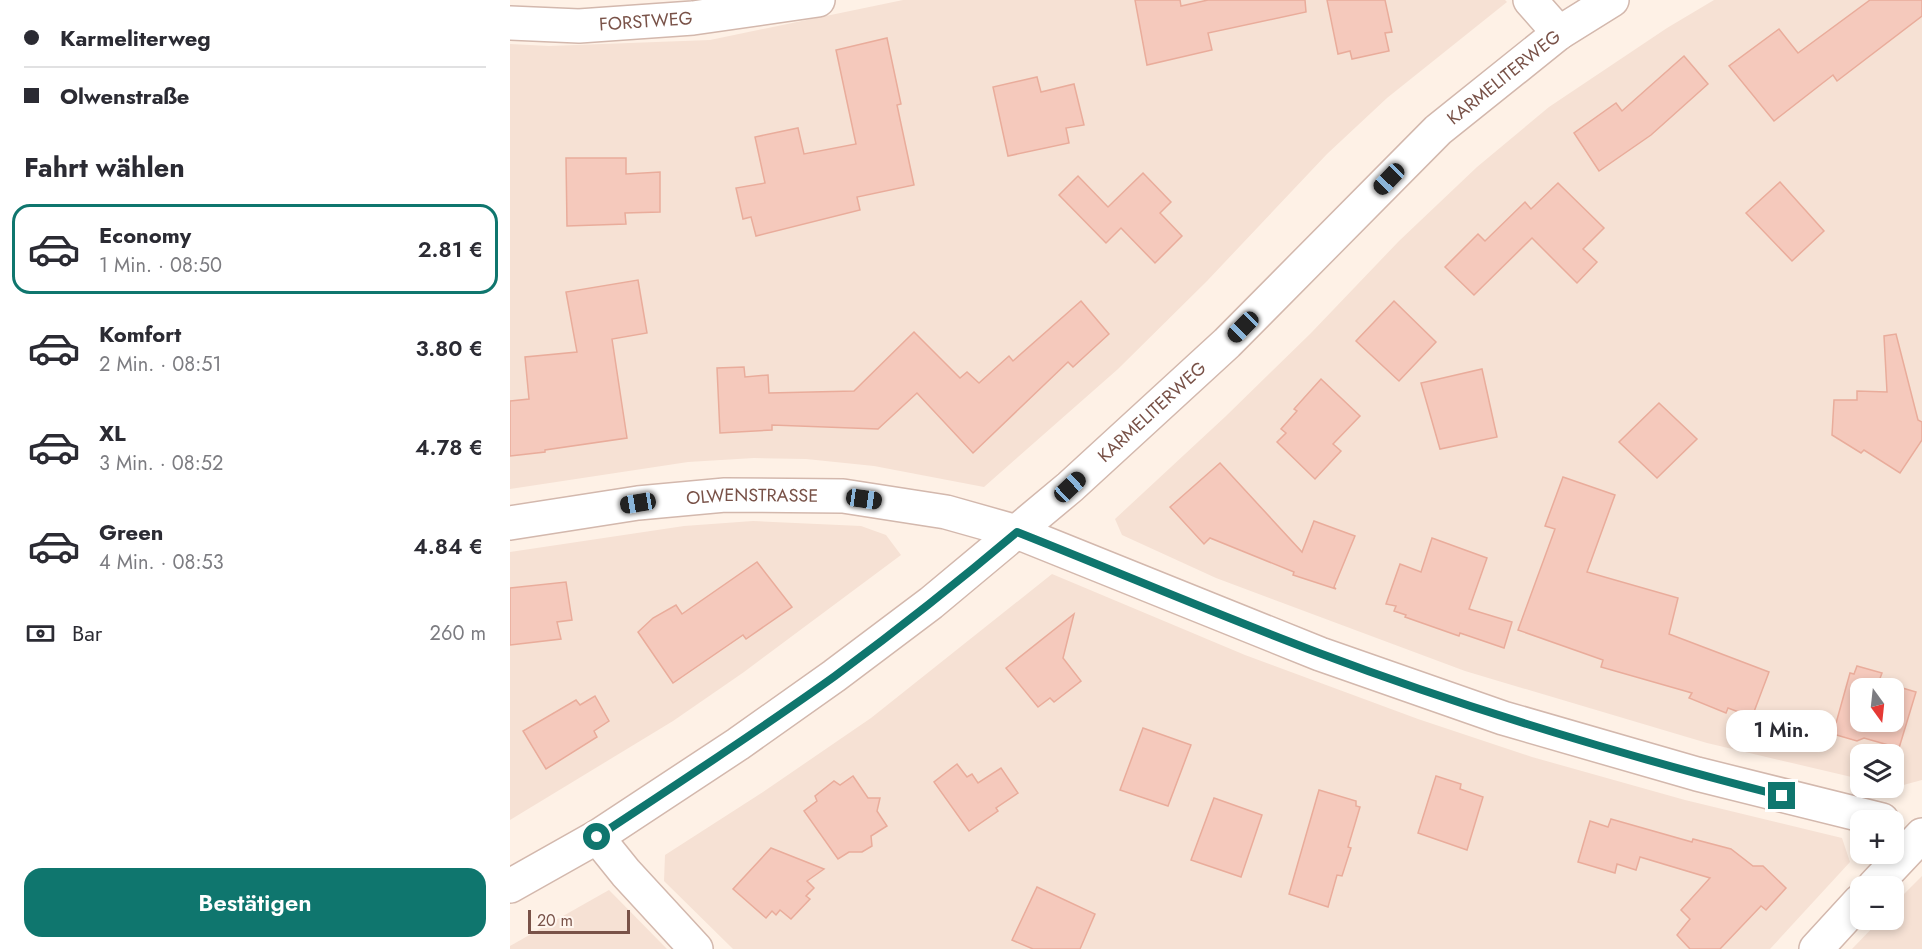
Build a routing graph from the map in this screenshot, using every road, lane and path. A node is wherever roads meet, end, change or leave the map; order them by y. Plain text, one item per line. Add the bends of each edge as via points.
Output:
1 (818, 0) edge
2 (1530, 0) edge
3 (1612, 0) edge
4 (510, 23) edge
5 (1559, 33) junction
6 (510, 523) edge
7 (1017, 532) junction
8 (1850, 812) edge
9 (1904, 826) edge
10 (1922, 831) edge
11 (1922, 835) edge
12 (597, 837) junction
13 (1883, 876) edge
14 (510, 886) edge
15 (1850, 912) edge
16 (696, 949) edge
17 (1815, 949) edge

1 - 4 street, FORSTWEG via 682,19 579,26
2 - 5 street
3 - 5 street, KARMELITERWEG
5 - 7 street, KARMELITERWEG via 1438,130 1227,343
6 - 7 street, OLWENSTRASSE via 638,503 725,495 843,496 946,512
7 - 8 street, OLWENSTRASSE via 1320,654 1503,718 1696,774
7 - 12 street, KARMELITERWEG via 834,676
9 - 10 street
11 - 13 street
12 - 14 street, KARMELITERWEG
12 - 16 street
15 - 17 street

